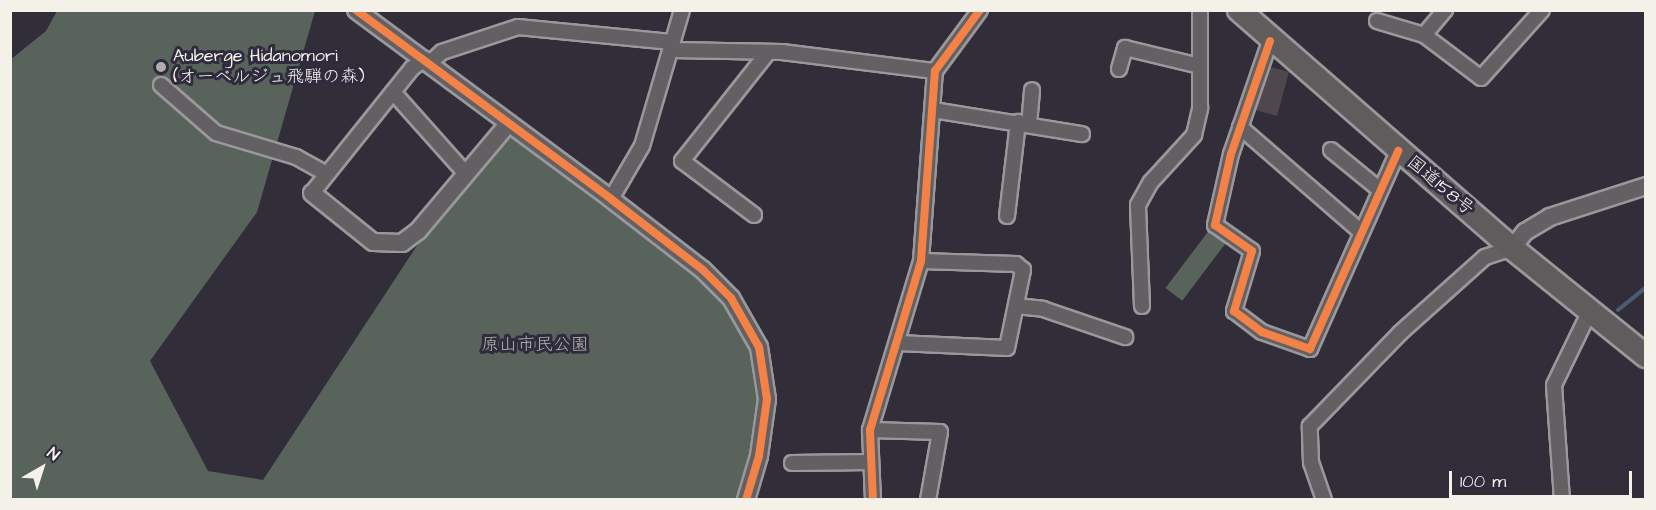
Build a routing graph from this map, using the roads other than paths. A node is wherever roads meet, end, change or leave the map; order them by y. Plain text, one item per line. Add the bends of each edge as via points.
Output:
1 (356, 10) edge
2 (681, 10) edge
3 (980, 10) edge
4 (1200, 10) edge
5 (1239, 10) edge
6 (1446, 10) edge
7 (1542, 10) edge
8 (1377, 21) dead end
9 (1424, 35) junction
10 (1270, 41) junction
11 (671, 46) junction
12 (766, 55) junction
13 (427, 61) junction
14 (1200, 66) junction
15 (1119, 69) dead end
16 (935, 71) junction
17 (161, 85) dead end
18 (1032, 90) dead end
19 (393, 92) junction
20 (933, 110) junction
21 (509, 123) junction
22 (1023, 124) junction
23 (1240, 127) junction
24 (1082, 134) dead end
25 (1331, 150) dead end
26 (1398, 151) junction
27 (327, 174) junction
28 (466, 174) junction
29 (1646, 186) edge
30 (1380, 190) junction
31 (312, 193) joint
32 (611, 199) junction
33 (754, 215) dead end
34 (1007, 216) dead end
35 (1360, 231) junction
36 (1512, 248) junction
37 (921, 261) junction
38 (1016, 306) junction
39 (1142, 306) dead end
40 (1589, 313) junction
41 (1125, 337) dead end
42 (898, 343) junction
43 (1646, 356) edge
44 (870, 430) junction
45 (871, 462) junction
46 (792, 463) dead end
47 (746, 500) edge
48 (873, 500) edge
49 (928, 500) edge
50 (1324, 500) edge
51 (1562, 500) edge

1 - 13 street
2 - 11 street
3 - 16 street
4 - 14 street
5 - 10 highway, 国道158号
6 - 9 street
7 - 9 street via 1481,78
8 - 9 street
10 - 23 street
10 - 26 highway, 国道158号
11 - 12 street
11 - 13 street via 518,27 442,52
11 - 32 street via 635,162
12 - 16 street via 782,52
12 - 33 street via 682,161
13 - 19 street
13 - 21 street
14 - 15 street via 1125,48
14 - 39 street via 1194,135 1151,182 1138,205
16 - 20 street
17 - 27 street via 216,133 296,157
18 - 22 street
19 - 27 street
19 - 28 street
20 - 22 street
20 - 37 street
21 - 28 street
21 - 32 street
22 - 24 street
22 - 34 street
23 - 35 street
23 - 35 street via 1215,225 1252,251 1234,311 1262,332 1310,349
25 - 30 street
26 - 30 street
26 - 36 highway, 国道158号
27 - 31 street
28 - 31 street via 418,231 393,245 373,242
29 - 36 street via 1550,217 1525,232
30 - 35 street
32 - 47 street via 719,284 751,330 764,366 767,399 759,456
36 - 40 highway, 国道158号
36 - 50 street via 1477,265 1400,333 1310,426 1311,463
37 - 38 street via 1016,264 1023,270
37 - 42 street
38 - 41 street via 1043,309
38 - 42 street via 1007,348
40 - 43 highway, 国道158号
40 - 51 street via 1554,385
42 - 44 street
44 - 45 street
44 - 49 street via 940,432
45 - 46 street
45 - 48 street

